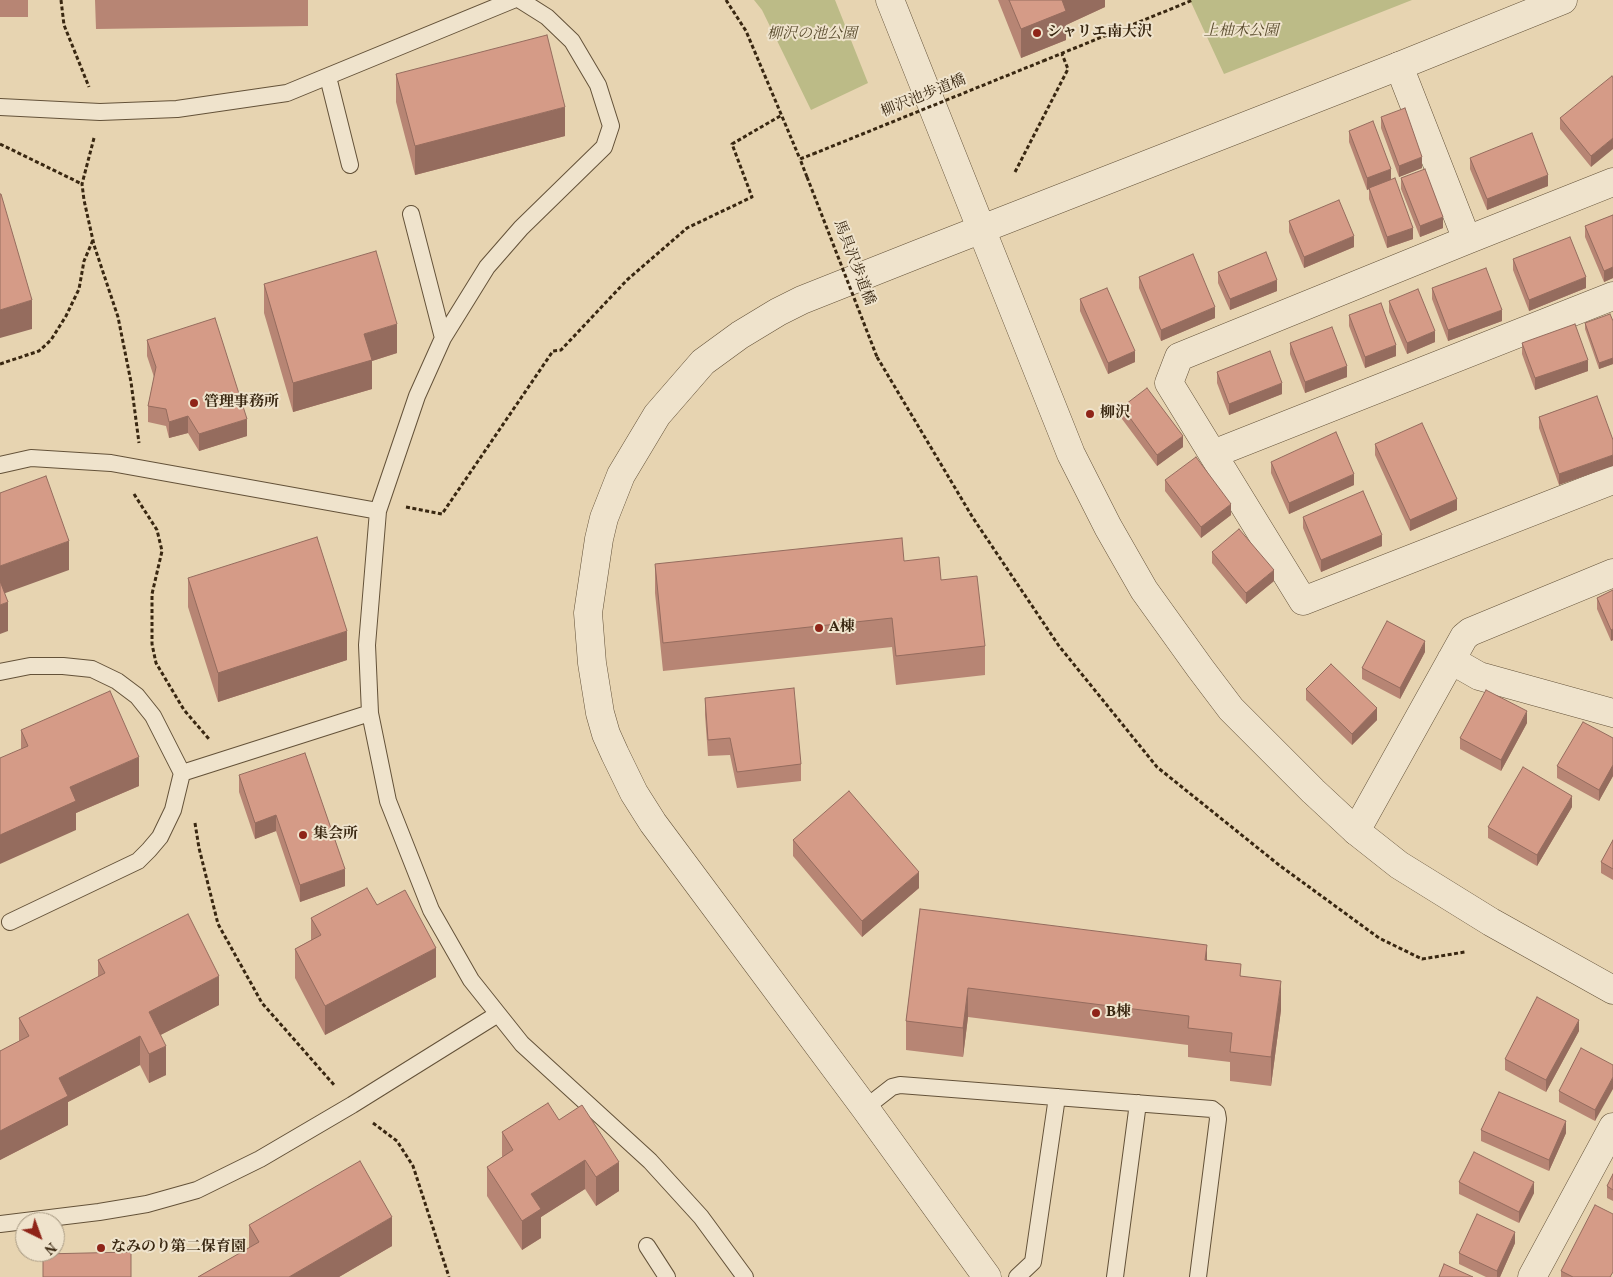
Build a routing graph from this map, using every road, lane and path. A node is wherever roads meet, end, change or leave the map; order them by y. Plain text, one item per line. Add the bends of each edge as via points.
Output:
1 (61, 0) edge
2 (513, 0) edge
3 (520, 0) edge
4 (726, 0) edge
5 (890, 0) edge
6 (1193, 0) edge
7 (1563, 0) edge
8 (1062, 54) junction
9 (1399, 66) junction
10 (328, 77) junction
11 (0, 107) edge
12 (100, 112) junction
13 (782, 115) junction
14 (0, 144) edge
15 (800, 159) junction
16 (350, 165) dead end
17 (1015, 172) dead end
18 (1613, 182) edge
19 (82, 184) junction
20 (410, 214) dead end
21 (982, 230) junction
22 (93, 240) junction
23 (1467, 240) junction
24 (1613, 296) edge
25 (444, 338) junction
26 (0, 364) edge
27 (139, 446) dead end
28 (1213, 454) junction
29 (0, 464) edge
30 (1613, 480) edge
31 (130, 490) dead end
32 (380, 507) junction
33 (1613, 573) edge
34 (1451, 660) junction
35 (0, 672) edge
36 (370, 713) junction
37 (1613, 714) edge
38 (209, 740) dead end
39 (182, 772) junction
40 (1356, 831) junction
41 (199, 848) dead end
42 (10, 922) dead end
43 (1464, 952) dead end
44 (1613, 990) edge
45 (498, 1014) junction
46 (1057, 1097) junction
47 (1138, 1103) junction
48 (352, 1105) junction
49 (865, 1108) junction
50 (1613, 1127) edge
51 (0, 1224) edge
52 (648, 1246) dead end
53 (739, 1275) edge
54 (449, 1277) edge
55 (666, 1277) edge
56 (987, 1277) edge
57 (1017, 1277) edge
58 (1115, 1277) edge
59 (1198, 1277) edge
60 (1532, 1277) edge

1 - 12 path via 64,25
2 - 10 lane
3 - 25 lane via 547,17 572,41 598,85 611,126 604,147 521,228 487,267
4 - 13 path, 馬具沢歩道橋 via 746,31
5 - 21 street
6 - 8 path, 柳沢池歩道橋
7 - 9 street
8 - 15 path, 柳沢池歩道橋, bridge
8 - 17 path via 1068,69
9 - 21 street
9 - 23 street
10 - 12 lane via 287,93 177,109
10 - 16 lane
11 - 12 lane
12 - 19 path
13 - 15 path, 馬具沢歩道橋
13 - 32 path via 732,144 752,197 687,228 627,280 561,350 553,351 442,514
14 - 19 path
15 - 43 path, 馬具沢歩道橋, bridge via 877,356 973,518 1053,638 1157,768 1279,865 1379,938 1422,958
18 - 23 street
19 - 22 path
20 - 25 lane
21 - 40 street via 1071,454 1144,590 1231,709
21 - 49 street via 802,300 740,335 703,362 657,415 621,475 604,518 588,613 600,713 612,748 634,793
22 - 26 path via 84,261 79,289 51,340 39,351
22 - 27 path via 118,317
23 - 28 street via 1179,357 1169,384
24 - 28 street
25 - 32 lane via 417,396
28 - 30 street via 1302,600
29 - 32 lane via 31,458 111,463
31 - 38 path via 158,530 162,551 152,594 152,644 156,663 184,710
32 - 36 lane via 366,644
33 - 34 street via 1470,632
34 - 37 street via 1479,676
34 - 40 street
35 - 39 lane via 30,666 64,666 92,669 118,681 137,696 153,716
36 - 39 lane
36 - 45 lane via 388,801 431,910 471,980
39 - 42 lane via 173,810 160,837 138,861
40 - 44 street via 1399,865 1446,895
41 - 48 path via 218,924 262,1003
45 - 48 lane
45 - 53 lane via 522,1044 650,1161 701,1217
46 - 47 lane
46 - 49 lane via 900,1085 892,1087
46 - 57 lane via 1033,1262
47 - 58 lane
47 - 59 lane via 1212,1109 1217,1113
48 - 51 lane via 260,1159 197,1190 147,1204
48 - 54 path via 397,1141 413,1166
49 - 56 street
50 - 60 street
52 - 55 lane

